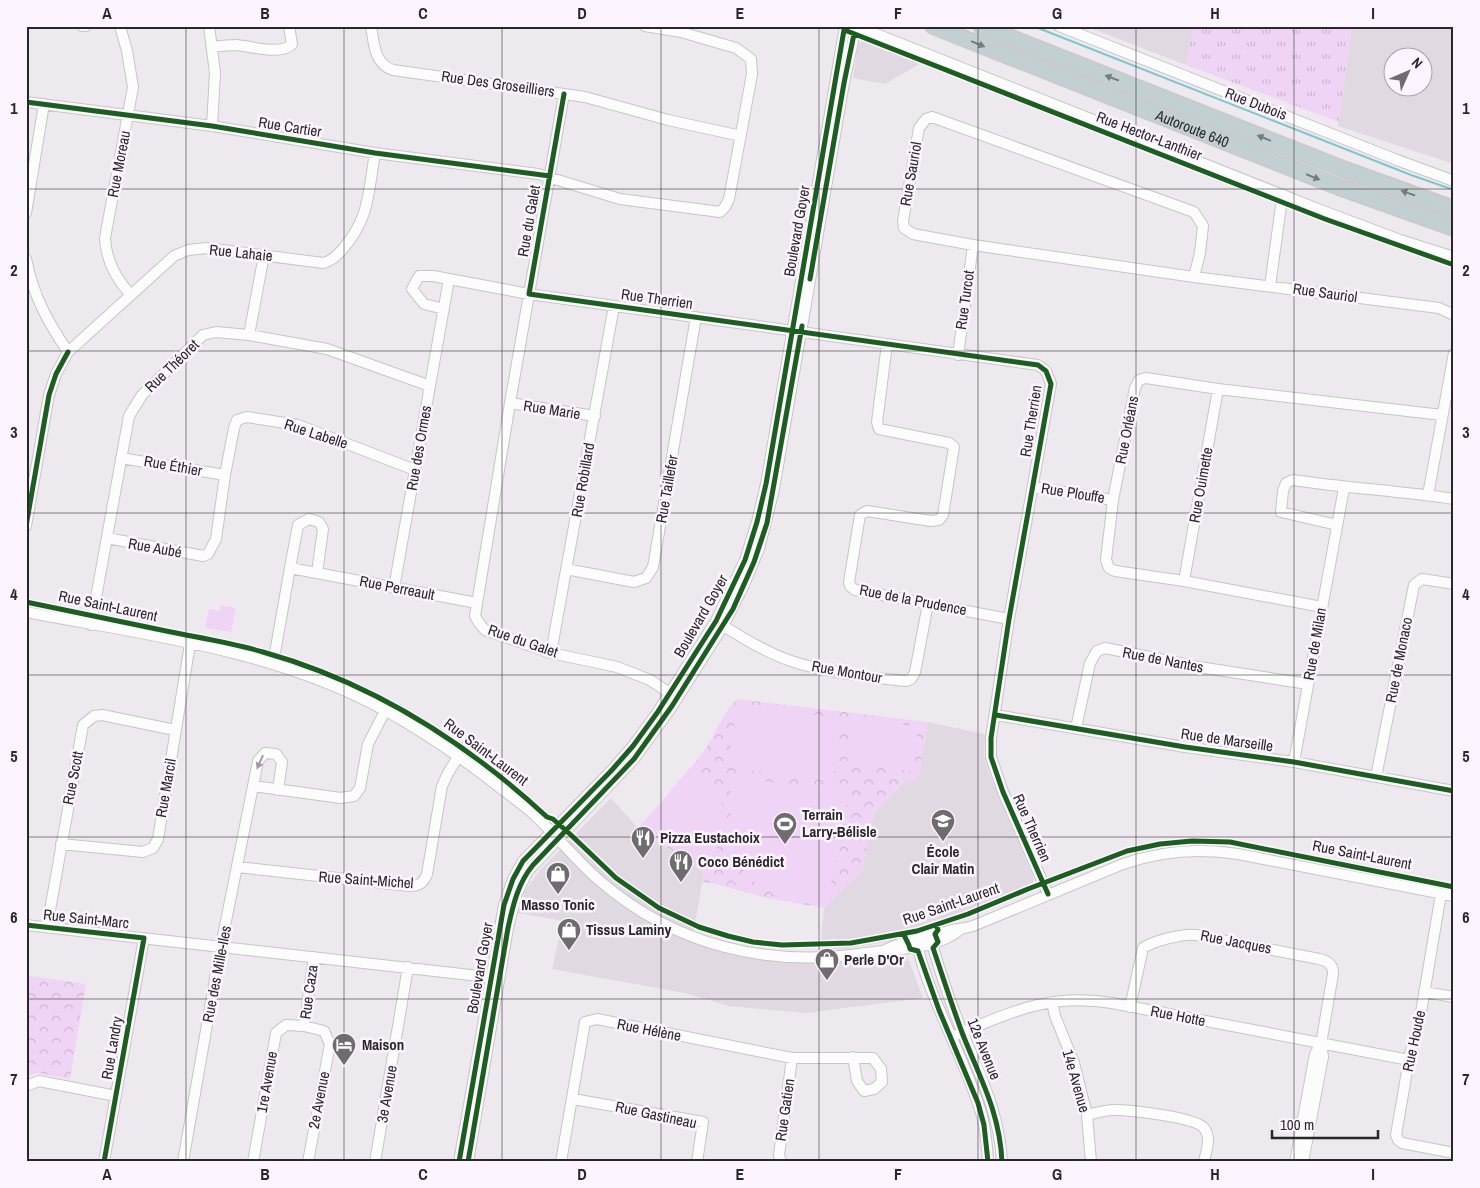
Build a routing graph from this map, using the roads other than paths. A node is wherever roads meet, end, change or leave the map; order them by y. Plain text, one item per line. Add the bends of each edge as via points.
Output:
1 (120, 26) edge
2 (209, 26) edge
3 (290, 26) edge
4 (371, 26) edge
5 (645, 26) edge
6 (845, 26) edge
7 (856, 26) edge
8 (933, 26) edge
9 (982, 26) edge
10 (1059, 26) edge
11 (212, 47) junction
12 (564, 94) junction
13 (26, 102) edge
14 (44, 104) junction
15 (128, 115) junction
16 (212, 126) junction
17 (741, 136) junction
18 (375, 153) junction
19 (550, 176) junction
20 (1454, 181) edge
21 (1284, 195) junction
22 (1454, 209) edge
23 (26, 213) edge
24 (1454, 228) edge
25 (973, 245) junction
26 (264, 255) junction
27 (1454, 257) edge
28 (26, 260) edge
29 (1194, 277) junction
30 (449, 279) junction
31 (1270, 286) junction
32 (529, 294) junction
33 (131, 295) junction
34 (614, 306) junction
35 (444, 309) junction
36 (1454, 315) edge
37 (696, 317) junction
38 (796, 332) junction
39 (249, 335) junction
40 (887, 344) junction
41 (68, 352) junction
42 (1454, 352) edge
43 (958, 355) junction
44 (430, 386) junction
45 (1218, 389) junction
46 (510, 403) junction
47 (1442, 414) junction
48 (595, 416) junction
49 (121, 458) junction
50 (416, 470) junction
51 (225, 475) junction
52 (1033, 486) junction
53 (1344, 488) junction
54 (1428, 495) junction
55 (1454, 499) edge
56 (1113, 500) junction
57 (1337, 525) junction
58 (26, 526) edge
59 (107, 538) junction
60 (203, 556) joint
61 (290, 568) junction
62 (566, 569) junction
63 (317, 573) junction
64 (1184, 581) junction
65 (1454, 584) edge
66 (394, 588) junction
67 (477, 603) junction
68 (928, 604) junction
69 (1322, 607) junction
70 (26, 612) edge
71 (1009, 619) junction
72 (720, 624) junction
73 (92, 625) junction
74 (190, 644) junction
75 (551, 653) junction
76 (273, 664) junction
77 (1308, 684) junction
78 (674, 696) junction
79 (385, 710) junction
80 (996, 715) junction
81 (1076, 728) junction
82 (175, 730) junction
83 (458, 756) junction
84 (1294, 762) junction
85 (1376, 777) junction
86 (253, 786) junction
87 (278, 790) junction
88 (1454, 791) edge
89 (554, 835) junction
90 (61, 844) junction
91 (237, 867) junction
92 (1048, 894) junction
93 (1441, 894) junction
94 (1454, 896) edge
95 (26, 925) edge
96 (47, 927) junction
97 (144, 938) junction
98 (931, 940) junction
99 (916, 943) junction
100 (222, 946) junction
101 (314, 957) junction
102 (408, 967) junction
103 (495, 978) junction
104 (1424, 992) junction
105 (1454, 997) edge
106 (1052, 1002) junction
107 (1130, 1006) junction
108 (304, 1026) junction
109 (962, 1032) junction
110 (950, 1037) junction
111 (1321, 1044) junction
112 (853, 1057) dead end
113 (792, 1058) junction
114 (1409, 1060) junction
115 (26, 1086) edge
116 (116, 1096) junction
117 (573, 1099) junction
118 (1087, 1115) junction
119 (1454, 1153) edge
120 (104, 1162) edge
121 (183, 1162) edge
122 (253, 1162) edge
123 (308, 1162) edge
124 (375, 1162) edge
125 (459, 1162) edge
126 (468, 1162) edge
127 (561, 1162) edge
128 (697, 1162) edge
129 (782, 1162) edge
130 (988, 1162) edge
131 (1002, 1162) edge
132 (1091, 1162) edge
133 (1204, 1162) edge
134 (1295, 1162) edge
135 (1304, 1162) edge

1 - 15 street, Rue Moreau via 133,87
2 - 11 street
3 - 11 street via 292,44 289,47 268,50 235,45
4 - 12 street, Rue Des Groseilliers via 378,58 386,68
5 - 17 street via 681,32 736,48 751,59 752,74
6 - 38 street, Boulevard Goyer
7 - 21 street, Rue Hector-Lanthier
7 - 38 street, Boulevard Goyer
8 -> 24 highway, Autoroute 640 via 1339,187
22 -> 9 highway, Autoroute 640 via 1343,170
10 - 20 street, Rue Dubois
11 - 16 street via 215,73
12 - 17 street, Rue Des Groseilliers
12 - 19 street, Rue du Galet
13 - 14 street, Rue Cartier
14 - 15 street, Rue Cartier
14 - 23 street
15 - 16 street, Rue Cartier
15 - 33 street, Rue Moreau via 105,250 113,272
16 - 18 street, Rue Cartier
17 - 19 street, Rue Cartier via 729,199 720,212 620,199
18 - 19 street, Rue Cartier
18 - 26 street, Rue Lahaie via 363,219 335,257 323,263
19 - 32 street, Rue du Galet
21 - 27 street, Rue Hector-Lanthier
21 - 31 street
25 - 29 street, Rue Sauriol
25 - 29 street, Rue Sauriol via 913,234 904,228 919,128 926,119 932,118 1194,212 1203,226
25 - 43 street, Rue Turcot
26 - 33 street, Rue Lahaie via 207,248 188,250 174,256
26 - 39 street
28 - 41 street via 31,283 47,319
29 - 31 street, Rue Sauriol
30 - 32 street
30 - 35 street, Rue des Ormes
30 - 35 street via 419,276 412,289 424,304
31 - 36 street, Rue Sauriol via 1439,308
32 - 34 street, Rue Therrien
32 - 46 street, Rue du Galet
33 - 41 street, Rue Lahaie
34 - 37 street, Rue Therrien
34 - 48 street, Rue Robillard
35 - 44 street, Rue des Ormes
37 - 38 street, Rue Therrien
37 - 62 street, Rue Taillefer via 653,567 646,578 634,582
38 - 40 street, Rue Therrien
38 - 72 street, Boulevard Goyer via 757,522
39 - 44 street, Rue Théoret via 327,349
39 - 49 street, Rue Théoret via 216,332 204,335 142,395 129,416
40 - 43 street, Rue Therrien
40 - 68 street, Rue de la Prudence via 878,429 949,443 954,447 945,506 939,520 931,521 867,511 860,515 849,582 855,590
41 - 58 street, Rue Lahaie via 49,395
42 - 47 street
43 - 52 street, Rue Therrien via 1038,366 1046,371 1051,384
44 - 50 street, Rue des Ormes
45 - 47 street, Rue Orléans
45 - 56 street, Rue Orléans via 1146,378 1139,380
45 - 64 street, Rue Ouimette
46 - 48 street, Rue Marie
46 - 67 street, Rue du Galet
47 - 54 street
48 - 62 street, Rue Robillard
49 - 51 street, Rue Éthier
49 - 59 street, Rue Théoret
50 - 51 street, Rue Labelle via 298,425 247,417 237,420
50 - 66 street, Rue des Ormes
51 - 60 street, Rue Labelle via 216,540 208,554
52 - 56 street, Rue Plouffe
52 - 71 street, Rue Therrien
53 - 54 street
53 - 57 street, Rue de Milan
53 - 57 street via 1292,480 1286,483 1283,491 1281,512
54 - 55 street
56 - 64 street, Rue Orléans via 1106,560 1109,568
57 - 69 street, Rue de Milan
59 - 60 street, Rue Aubé
59 - 73 street, Rue Théoret
61 - 63 street, Rue Perreault
61 - 63 street via 298,525 309,519 319,522 323,529
61 - 76 street
62 - 75 street, Rue Robillard
63 - 66 street, Rue Perreault
64 - 69 street, Rue Orléans
65 - 85 street, Rue de Monaco via 1422,579 1414,585
66 - 67 street, Rue Perreault
67 - 75 street, Rue du Galet via 475,616 485,630
68 - 71 street, Rue de la Prudence
68 - 72 street, Rue Montour via 915,672 906,681 792,661 763,649
69 - 77 street, Rue de Milan
70 - 73 street, Rue Saint-Laurent
71 - 80 street, Rue Therrien
72 - 78 street, Boulevard Goyer
73 - 74 street, Rue Saint-Laurent
74 - 76 street, Rue Saint-Laurent
74 - 82 street, Rue Marcil
75 - 78 street, Rue du Galet via 617,667 650,680
76 - 79 street, Rue Saint-Laurent
77 - 81 street, Rue de Nantes via 1105,648 1097,651 1090,663
77 - 84 street, Rue de Milan
78 - 89 street, Boulevard Goyer via 634,759
79 - 83 street, Rue Saint-Laurent
79 - 87 street via 370,738 360,788 354,796 341,798
80 - 81 street, Rue de Marseille
80 - 92 street, Rue Therrien via 991,757
81 - 84 street, Rue de Marseille
82 - 90 street, Rue Marcil via 158,838 153,848 142,852
82 - 90 street, Rue Scott via 102,715 94,716 83,726
83 - 89 street, Rue Saint-Laurent via 522,805
83 - 91 street, Rue Saint-Michel via 442,786 427,874 420,884 410,886
84 - 85 street, Rue de Marseille
85 - 88 street, Rue de Marseille
86 - 87 street
87 -> 86 street, Rue des Mille-Iles via 282,762 272,752 260,758
86 - 91 street, Rue des Mille-Iles
89 - 99 street, Rue Saint-Laurent via 596,878 629,904 659,923 701,941 735,951 789,958 884,951 900,944
89 - 103 street, Boulevard Goyer via 528,871 517,893
90 - 96 street, Rue Scott
91 - 100 street, Rue des Mille-Iles
92 - 93 street, Rue Saint-Laurent via 1132,861 1205,850 1247,855
92 - 98 street, Rue Saint-Laurent via 960,930 947,931
93 - 94 street, Rue Saint-Laurent
93 - 104 street, Rue Houde
95 - 96 street, Rue Saint-Marc
96 - 97 street, Rue Saint-Marc
97 - 100 street, Rue Saint-Marc
97 - 116 street, Rue Landry
98 - 99 street, Rue Saint-Laurent
98 - 109 street, 12e Avenue
99 - 110 street, 12e Avenue
100 - 101 street, Rue Saint-Marc
100 - 121 street, Rue des Mille-Iles
101 - 102 street, Rue Saint-Marc
101 - 108 street, Rue Caza
102 - 103 street, Rue Saint-Marc
102 - 124 street, 3e Avenue
103 - 125 street, Boulevard Goyer
103 - 126 street, Boulevard Goyer
104 - 105 street
104 - 114 street, Rue Houde
106 - 107 street, Rue Hotte via 1086,1000
106 - 109 street, Rue Hotte via 1021,1008
106 - 118 street, 14e Avenue via 1074,1063
107 - 111 street, Rue Hotte
107 - 111 street, Rue Jacques via 1143,948 1196,934 1330,963 1333,974
108 - 122 street, 1re Avenue via 286,1025 276,1033
108 - 123 street, 2e Avenue via 324,1030 330,1044
109 - 110 street, Rue Hotte
109 - 131 street, 12e Avenue via 992,1103
110 - 130 street, 12e Avenue via 978,1103
111 - 114 street, Rue Hotte
111 - 134 street via 1314,1054
111 - 135 street via 1323,1057
112 - 113 street, Rue Hélène
113 - 117 street, Rue Hélène via 597,1019 585,1022
113 - 129 street, Rue Gatien via 780,1155
114 - 119 street, Rue Houde via 1396,1138 1405,1144
115 - 116 street via 39,1081
116 - 120 street, Rue Landry
117 - 127 street, Rue Hélène
117 - 128 street, Rue Gastineau via 703,1122
118 - 132 street, 14e Avenue
118 - 133 street via 1112,1110 1135,1111 1193,1121 1204,1127 1209,1137

